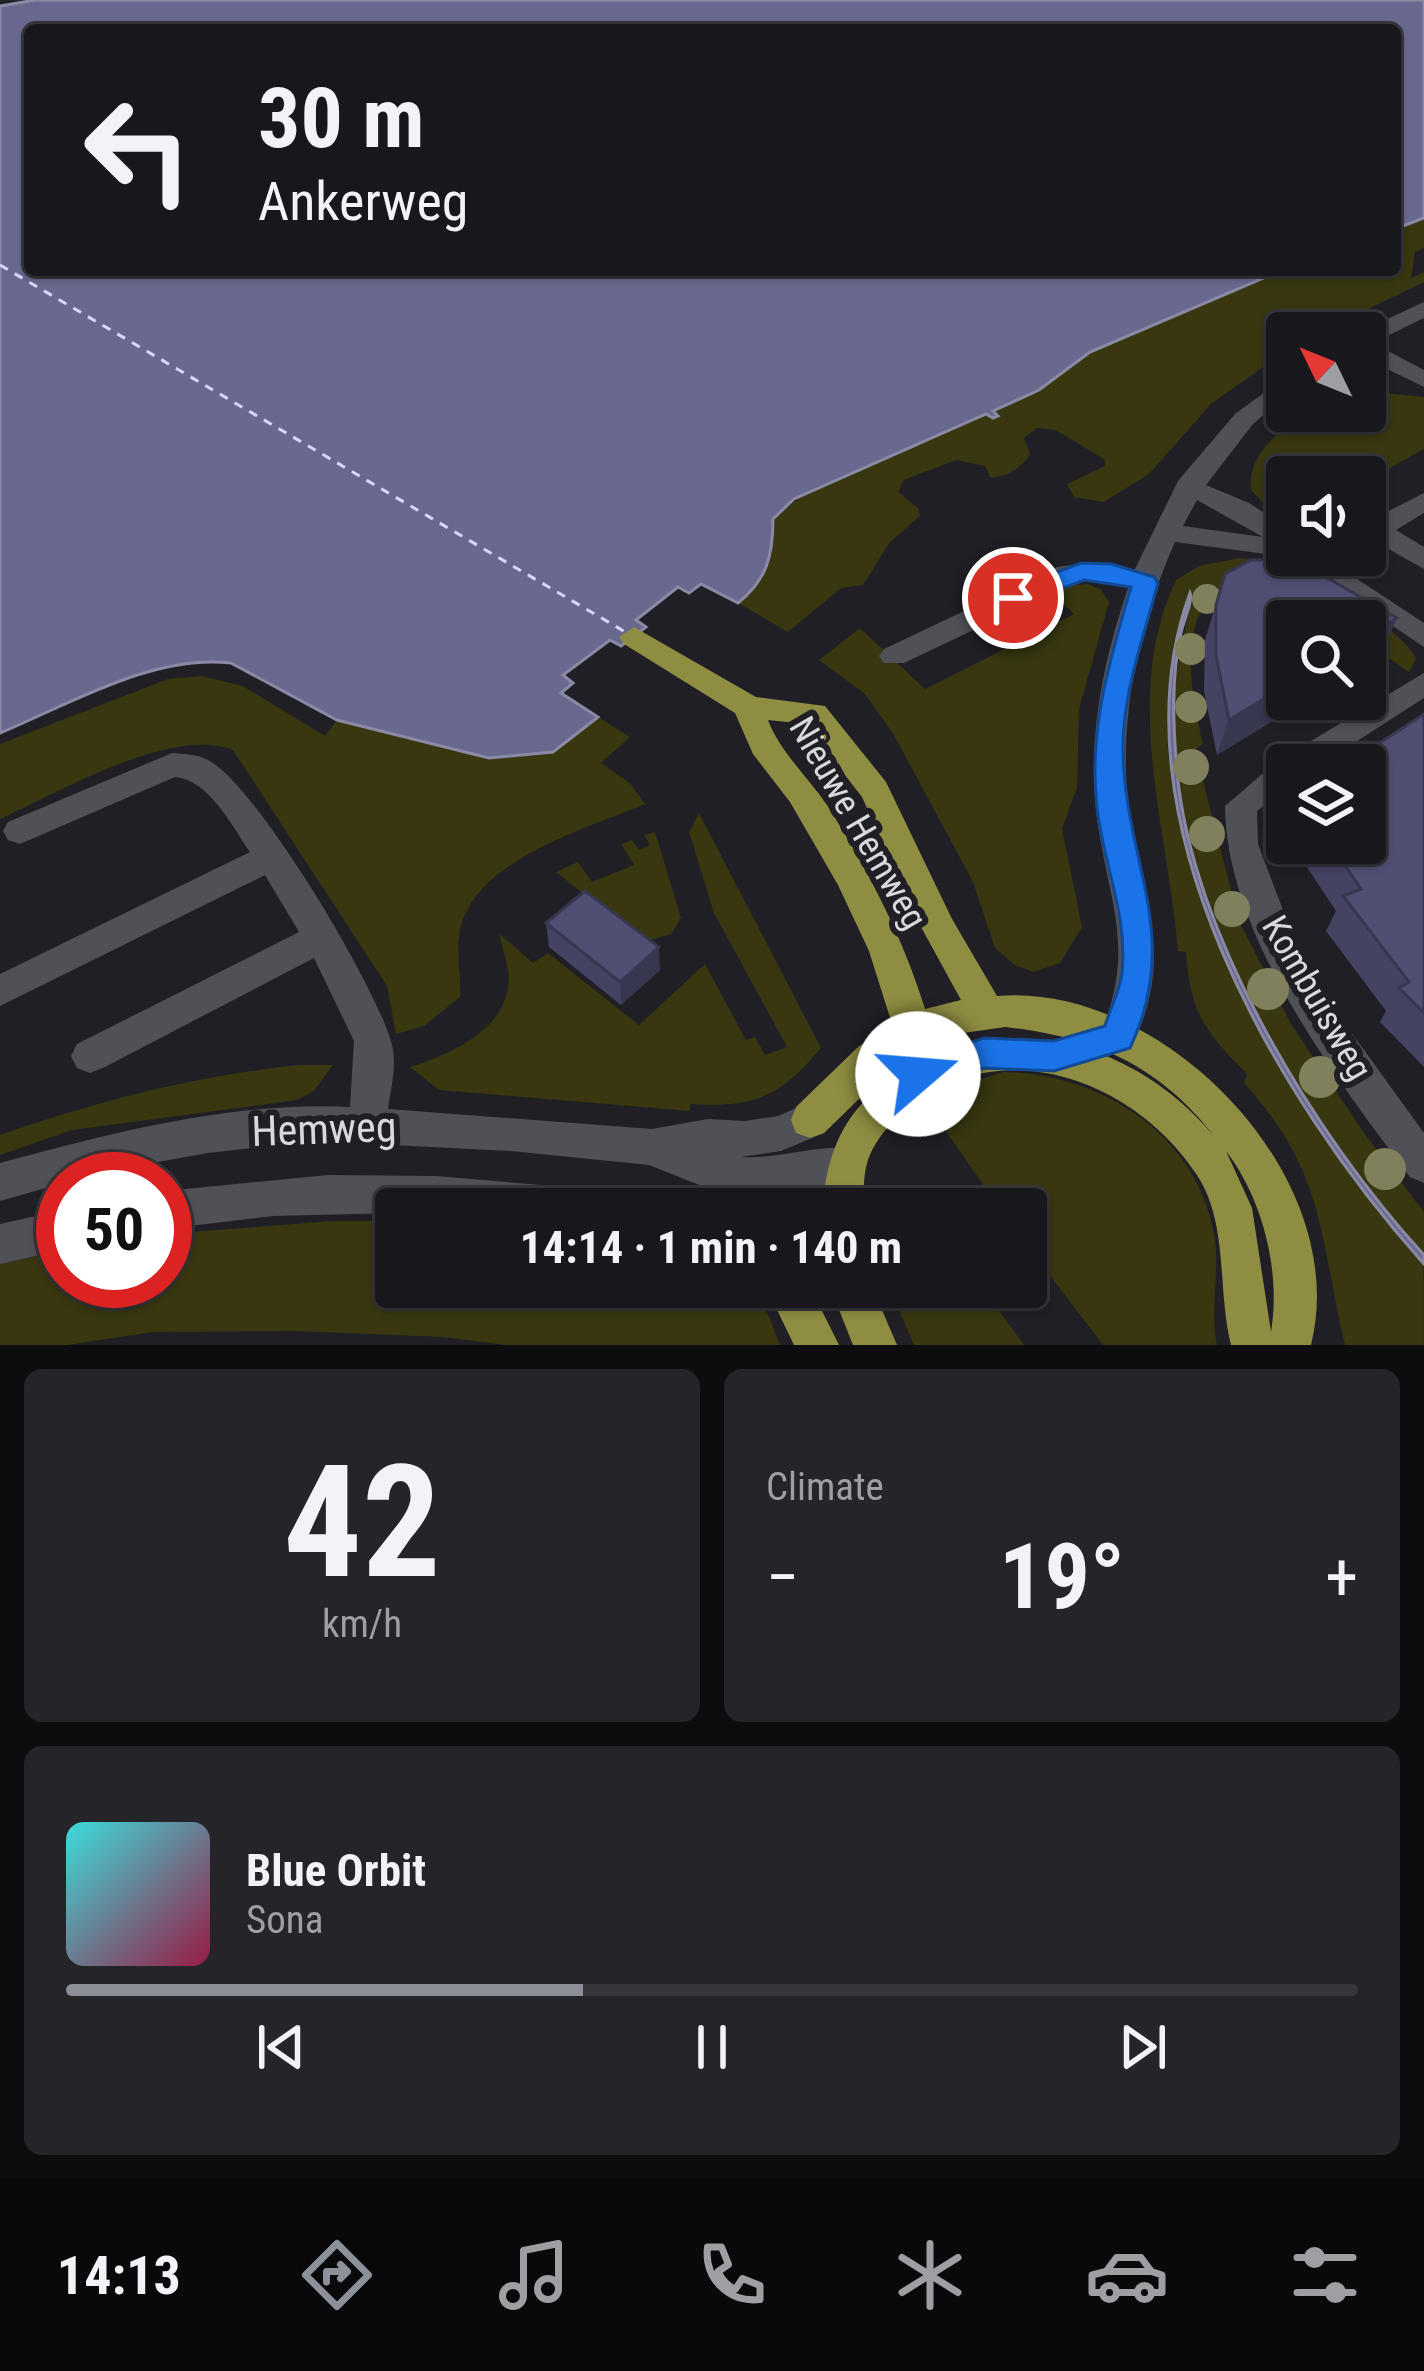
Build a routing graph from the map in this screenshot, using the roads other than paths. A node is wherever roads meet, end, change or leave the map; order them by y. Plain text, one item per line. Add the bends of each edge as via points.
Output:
1 (1424, 309) edge
2 (1386, 328) edge
3 (1386, 359) edge
4 (1424, 380) edge
5 (1266, 400) edge
6 (1187, 487) junction
7 (1424, 501) edge
8 (1386, 523) edge
9 (1266, 526) edge
10 (1164, 532) junction
11 (1386, 540) edge
12 (1266, 544) edge
13 (1424, 560) edge
14 (1341, 576) edge
15 (1145, 583) junction
16 (634, 637) dead end
17 (1424, 637) edge
18 (894, 656) dead end
19 (1424, 684) edge
20 (749, 707) junction
21 (1329, 744) edge
22 (1266, 786) edge
23 (20, 831) dead end
24 (269, 858) junction
25 (321, 937) junction
26 (0, 991) edge
27 (987, 1012) junction
28 (913, 1029) junction
29 (1118, 1037) junction
30 (90, 1056) dead end
31 (1054, 1056) junction
32 (918, 1074) junction
33 (810, 1120) joint
34 (367, 1123) junction
35 (652, 1148) junction
36 (847, 1164) junction
37 (1424, 1164) edge
38 (0, 1182) edge
39 (844, 1188) edge
40 (375, 1193) edge
41 (192, 1207) edge
42 (36, 1236) edge
43 (0, 1244) edge
44 (798, 1308) edge
45 (859, 1308) edge
46 (818, 1345) edge
47 (875, 1345) edge
48 (1253, 1345) edge
49 (1289, 1345) edge

1 - 2 street
3 - 4 street
5 - 6 street via 1229,431
6 - 9 street
6 - 10 street
7 - 8 street
10 - 12 street
10 - 15 street
11 - 13 street
14 - 17 street
15 - 18 street via 1096,571 1067,574
15 - 29 street via 1109,743 1112,809 1139,934 1138,975
16 - 20 main road
19 - 21 street
20 - 27 main road, Nieuwe Hemweg via 814,713 875,791
20 - 28 main road, Nieuwe Hemweg via 758,743 801,793 847,874
22 - 37 street, Kombuisweg via 1241,806 1237,825 1271,926 1322,1021
23 - 24 street via 185,766 218,784
24 - 25 street
24 - 26 street
25 - 30 street
25 - 34 street via 375,1047
27 - 28 main road
27 - 29 main road via 1078,1021
28 - 32 main road, Nieuwe Hemweg
28 - 33 main road
29 - 31 main road
29 - 49 main road via 1216,1106 1269,1184 1294,1275
31 - 32 main road via 984,1053
31 - 48 main road via 1109,1072 1151,1100 1213,1164 1242,1245 1243,1317
32 - 36 main road via 880,1107
33 - 35 street, Hemweg via 781,1133
34 - 35 street, Hemweg
34 - 38 street, Hemweg via 208,1136
35 - 36 street, Hemweg via 701,1172 752,1178
36 - 39 main road
40 - 41 street, Hemweg
42 - 43 street
44 - 46 main road
45 - 47 main road

